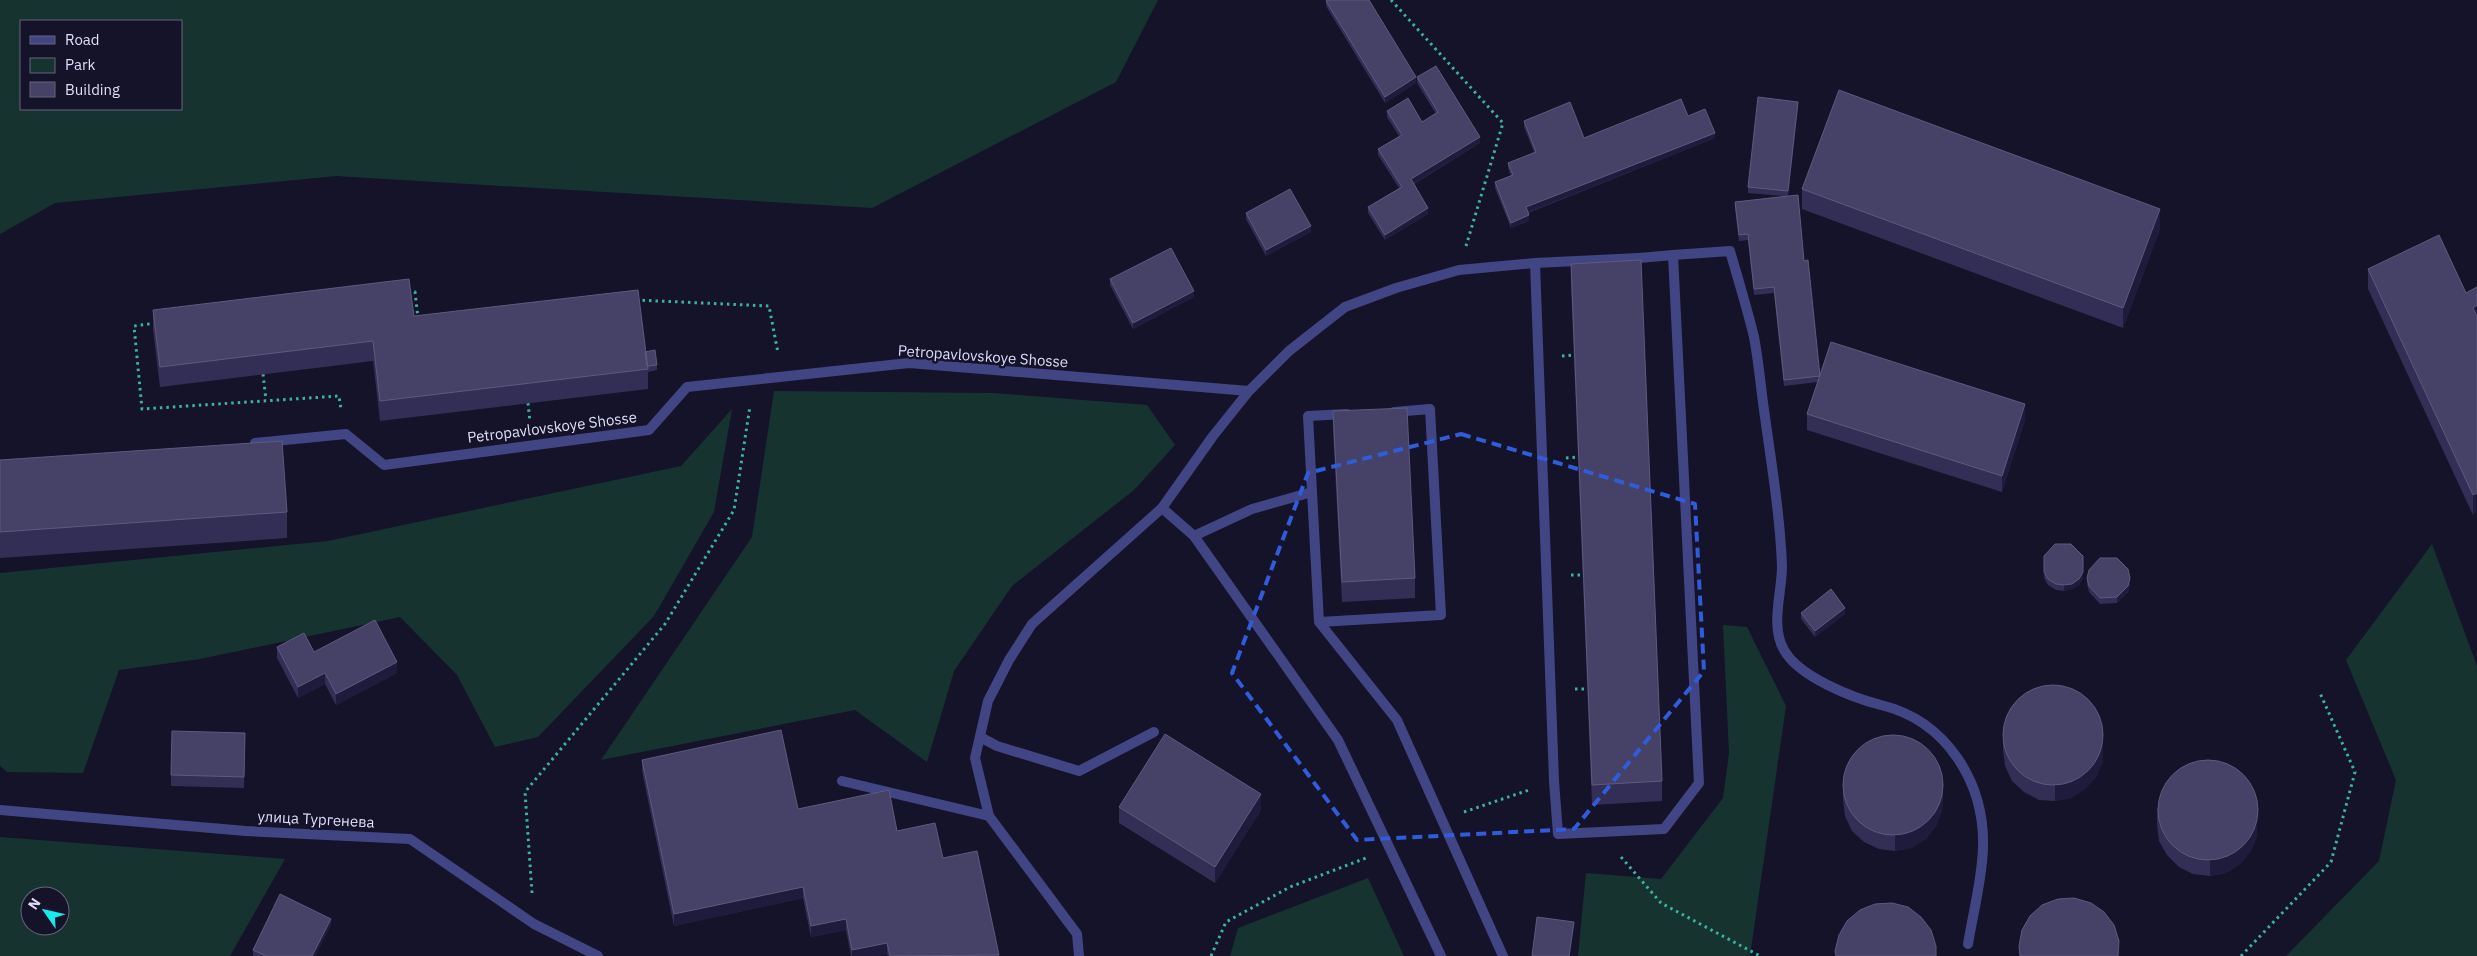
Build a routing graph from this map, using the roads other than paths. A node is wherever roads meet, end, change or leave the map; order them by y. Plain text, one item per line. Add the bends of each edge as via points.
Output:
1 (1673, 255) junction
2 (1535, 263) junction
3 (1249, 391) junction
4 (1383, 412) edge
5 (1355, 414) edge
6 (247, 444) edge
7 (1312, 492) junction
8 (1162, 508) junction
9 (1194, 536) junction
10 (1319, 622) junction
11 (1154, 732) dead end
12 (980, 737) junction
13 (842, 781) dead end
14 (0, 810) edge
15 (989, 816) junction
16 (1968, 944) dead end
17 (598, 956) edge
18 (1079, 956) edge
19 (1441, 956) edge
20 (1503, 956) edge

1 - 2 street
1 - 2 street via 1699,783 1664,828 1599,832 1558,834
1 - 16 street via 1730,251 1754,338 1775,486 1782,575 1778,624 1784,651 1796,664 1843,693 1899,711 1930,727 1956,754 1973,786 1982,822 1983,850
2 - 3 street via 1459,270 1396,288 1345,308 1288,351
3 - 6 street, Petropavlovskoye Shosse via 909,363 687,387 649,430 384,465 346,434
3 - 8 street
4 - 10 street via 1430,410 1441,615
5 - 7 street via 1308,416
7 - 9 street via 1252,509
7 - 10 street
8 - 9 street
8 - 12 street via 1032,624 988,701
9 - 19 street via 1338,740
10 - 20 street via 1397,720
11 - 12 street via 1079,771 997,746
12 - 15 street via 975,758
13 - 15 street
14 - 17 street, улица Тургенева via 246,831 410,839 534,924
15 - 18 street via 1077,934

